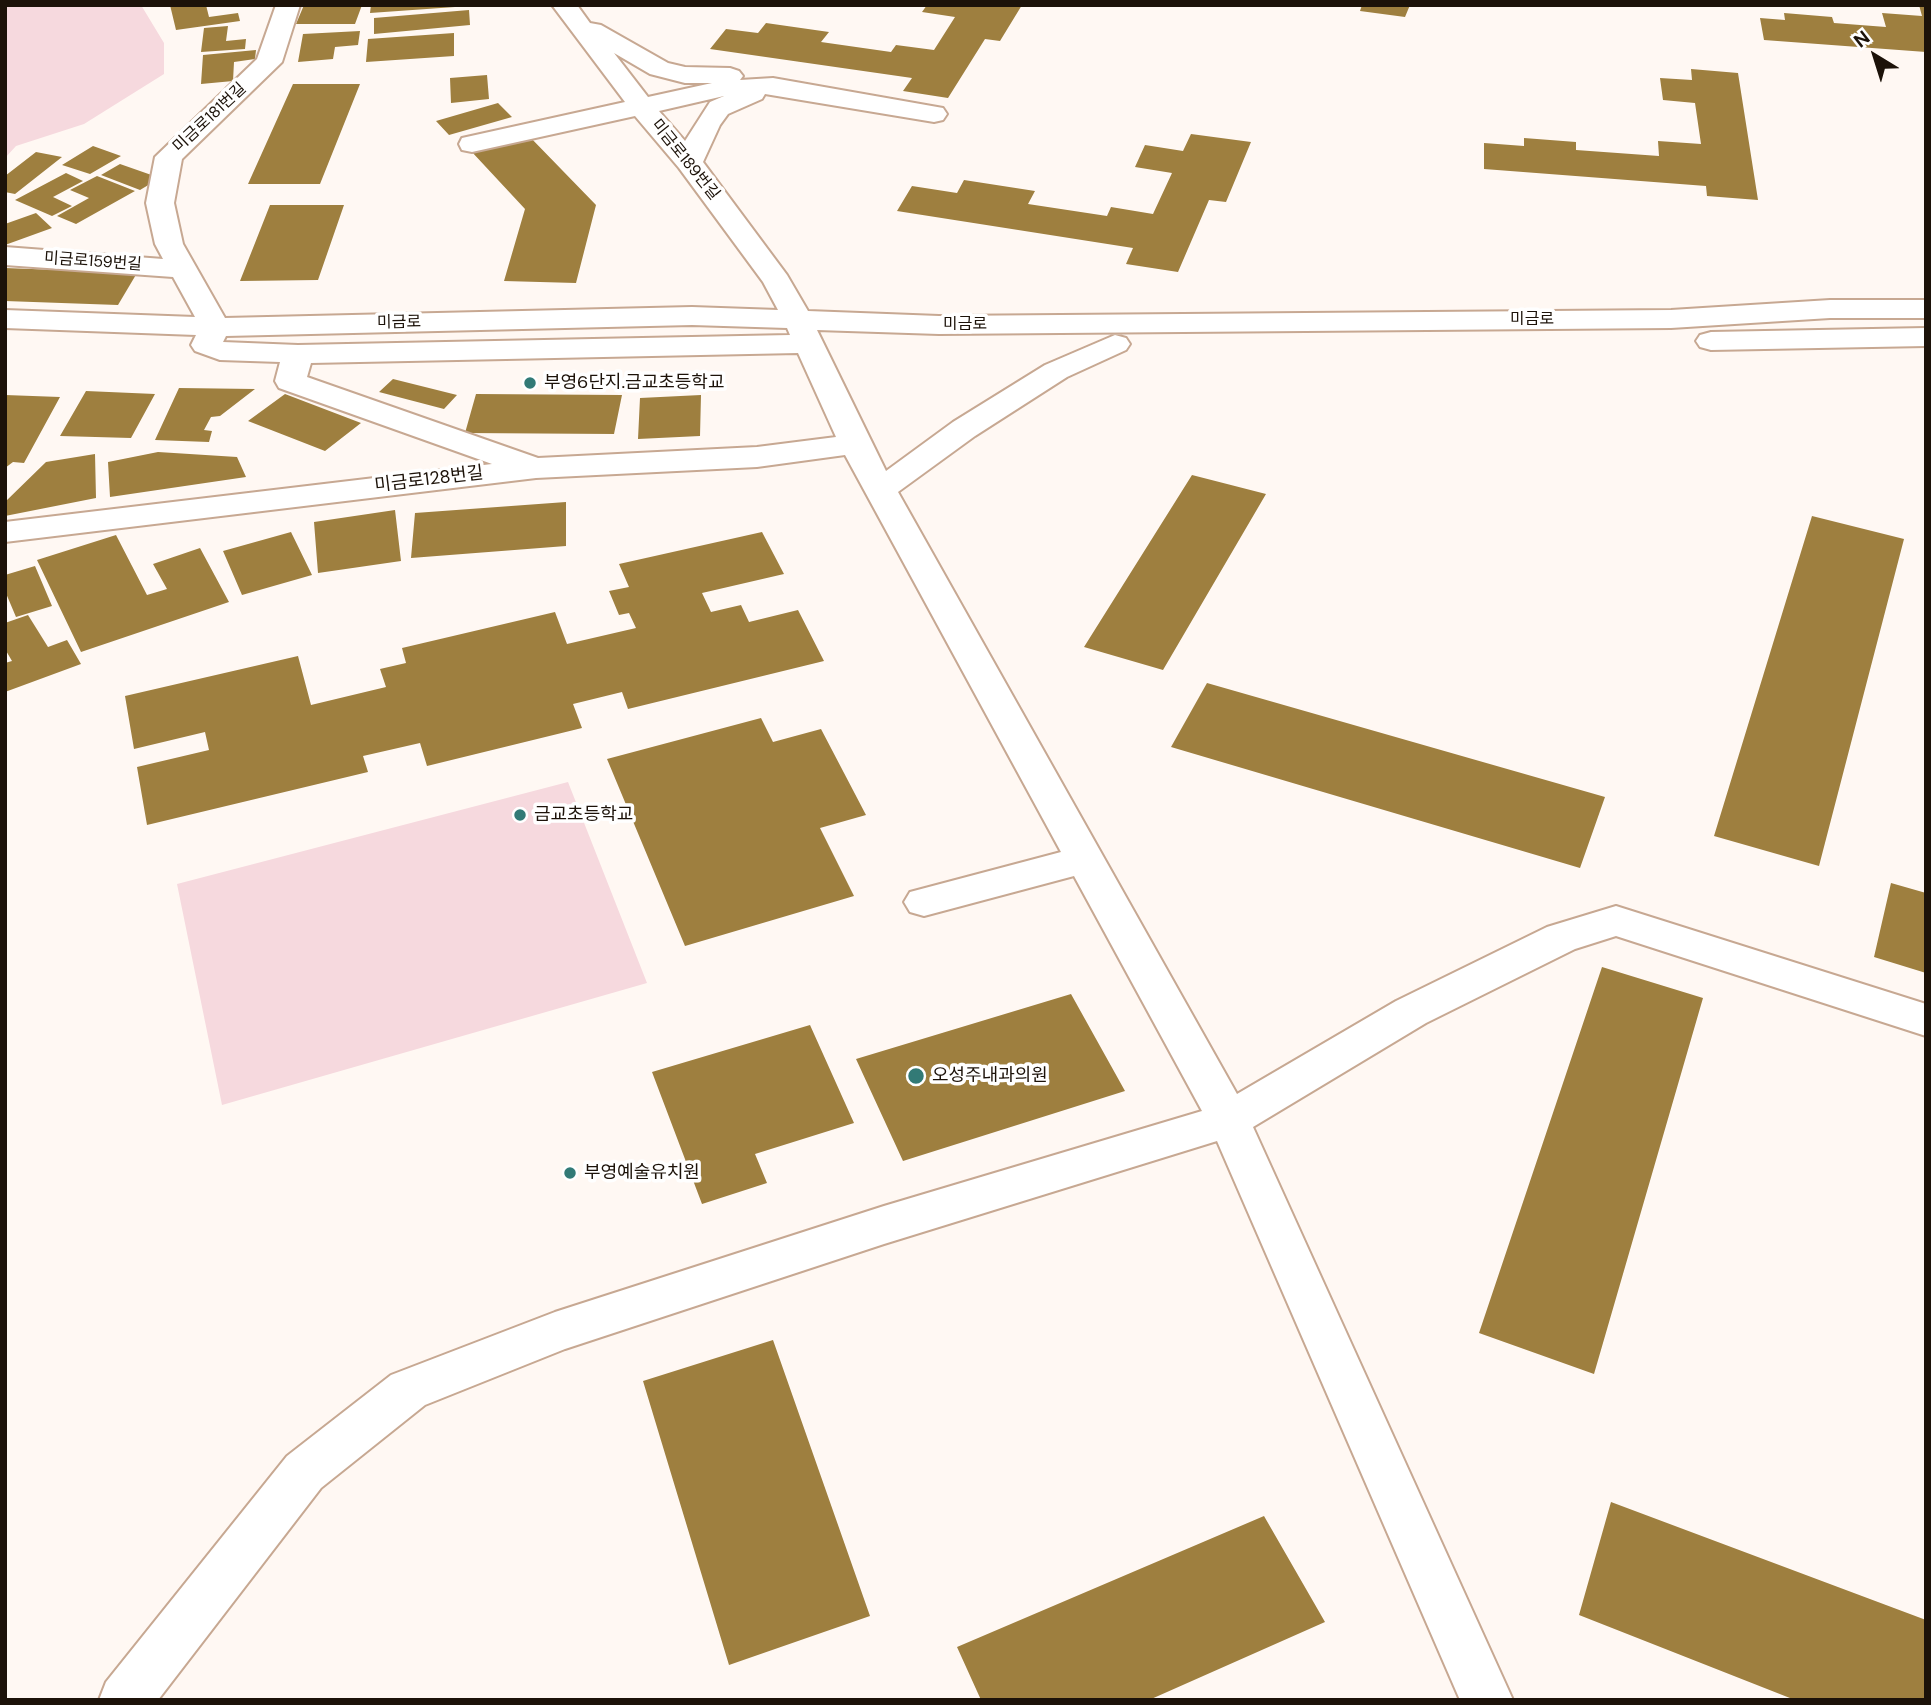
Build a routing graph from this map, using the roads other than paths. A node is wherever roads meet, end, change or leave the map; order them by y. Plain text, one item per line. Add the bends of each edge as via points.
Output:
1 (288, 5) edge
2 (568, 12) edge
3 (773, 86) junction
4 (643, 109) junction
5 (934, 114) dead end
6 (472, 144) dead end
7 (689, 162) junction
8 (5, 256) edge
9 (180, 269) junction
10 (1926, 309) edge
11 (5, 320) edge
12 (804, 332) junction
13 (1926, 337) edge
14 (209, 339) junction
15 (5, 342) edge
16 (1115, 344) junction
17 (298, 354) junction
18 (855, 443) junction
19 (536, 468) junction
20 (880, 489) junction
21 (5, 532) edge
22 (1083, 860) junction
23 (924, 902) dead end
24 (1926, 1020) edge
25 (1229, 1120) junction
26 (125, 1700) edge
27 (1487, 1700) edge

1 - 9 street, 미금로181번길 via 269,62 169,157 160,203
2 - 3 street via 659,69 732,76
2 - 4 street, 미금로189번길
3 - 4 street via 726,88
3 - 5 street
3 - 7 street via 719,108
4 - 6 street
4 - 7 street, 미금로189번길
7 - 12 street, 미금로189번길 via 776,281
8 - 9 street, 미금로159번길
9 - 14 street, 미금로181번길
10 - 12 street, 미금로 via 1829,309 1671,319 953,325
11 - 14 street, 미금로
12 - 14 street, 미금로 via 692,316
12 - 16 street, 미금로
12 - 17 street, 미금로
12 - 18 street, 미금로189번길
13 - 16 street, 미금로
14 - 15 street, 미금로
14 - 17 street, 미금로
16 - 20 street via 1056,371
17 - 19 street via 290,381
18 - 19 street, 미금로128번길 via 757,457
18 - 20 street, 미금로189번길
19 - 21 street, 미금로128번길
20 - 22 street, 미금로189번길
22 - 23 street
22 - 25 street, 미금로189번길
24 - 25 street via 1616,921 1561,938 1410,1012
25 - 26 street via 555,1332 408,1390 304,1472
25 - 27 street, 미금로189번길

